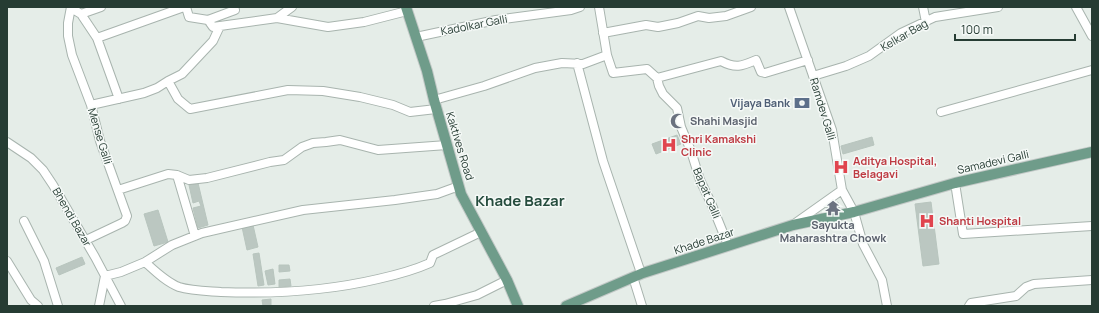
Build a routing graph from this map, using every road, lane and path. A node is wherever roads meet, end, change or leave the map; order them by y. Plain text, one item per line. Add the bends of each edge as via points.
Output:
1 (101, 7) edge
2 (185, 7) edge
3 (234, 7) edge
4 (292, 7) edge
5 (580, 7) edge
6 (599, 7) edge
7 (751, 7) edge
8 (790, 7) edge
9 (923, 7) edge
10 (998, 7) edge
11 (1076, 7) edge
12 (71, 8) edge
13 (407, 9) edge
14 (81, 14) junction
15 (277, 18) junction
16 (208, 20) junction
17 (926, 22) junction
18 (220, 26) junction
19 (603, 33) junction
20 (416, 36) junction
21 (1092, 36) edge
22 (97, 38) junction
23 (607, 55) junction
24 (808, 60) junction
25 (577, 63) junction
26 (1092, 70) edge
27 (813, 76) junction
28 (657, 78) junction
29 (168, 80) junction
30 (119, 99) junction
31 (90, 104) junction
32 (435, 105) junction
33 (941, 112) dead end
34 (7, 142) edge
35 (447, 145) junction
36 (1092, 152) edge
37 (177, 174) junction
38 (955, 183) junction
39 (459, 186) junction
40 (118, 190) junction
41 (842, 190) junction
42 (854, 212) junction
43 (24, 221) dead end
44 (793, 225) junction
45 (1092, 226) edge
46 (481, 232) junction
47 (195, 236) junction
48 (86, 240) junction
49 (728, 246) junction
50 (7, 261) edge
51 (144, 262) junction
52 (637, 275) junction
53 (105, 276) junction
54 (507, 280) junction
55 (1092, 280) edge
56 (38, 306) edge
57 (58, 306) edge
58 (99, 306) edge
59 (122, 306) edge
60 (434, 306) edge
61 (518, 306) edge
62 (566, 306) edge
63 (642, 306) edge
64 (887, 306) edge
65 (969, 306) edge

1 - 14 street
2 - 16 street via 189,17
2 - 22 street
3 - 16 street via 235,10
4 - 15 street
5 - 20 street, Kadolkar Galli
6 - 19 street
7 - 19 street via 726,16 698,16 658,27 646,25
8 - 24 street, Ramdev Galli
9 - 17 street
10 - 17 street, Kelkar Bag via 935,17
11 - 21 street
12 - 14 street
12 - 31 street, Mense Galli via 68,36 72,55
13 - 15 street via 364,22 328,27
13 - 20 main road, Kaktives Road
14 - 22 street
15 - 18 street
16 - 18 street via 213,27
17 - 27 street, Kelkar Bag via 901,34 869,56
18 - 29 street via 213,40 193,64 182,74
19 - 23 street
20 - 32 main road, Kaktives Road
22 - 30 street
23 - 25 street via 583,64
23 - 28 street via 613,73 647,68
24 - 27 street, Ramdev Galli
24 - 28 street via 765,73 761,72 756,60 740,67 721,61
25 - 32 street via 562,62 535,68
25 - 52 street
26 - 33 street
27 - 41 street, Ramdev Galli via 832,130
28 - 49 street, Bapat Galli via 663,94 677,108 700,180
29 - 30 street via 157,88
29 - 32 street via 178,99 190,108 288,90 323,91 360,97 410,112
30 - 31 street
31 - 40 street, Mense Galli
32 - 35 main road, Kaktives Road
34 - 48 street, Bhendi Bazar via 31,158 43,170
35 - 37 street via 378,150 340,140 302,147 284,160 206,178 189,180
35 - 39 main road, Kaktives Road
36 - 38 main road, Samadevi Galli
37 - 40 street via 168,174
37 - 47 street
38 - 42 main road, Samadevi Galli
38 - 45 street via 963,234
39 - 46 main road, Kaktives Road
39 - 47 street via 437,194 303,210
40 - 48 street, Mense Galli via 127,216 125,221
41 - 42 street, Ramdev Galli
41 - 44 street
42 - 44 main road, Khade Bazar
42 - 64 street, Ramdev Galli via 863,244 882,280
43 - 57 street via 44,261
44 - 49 main road, Khade Bazar
46 - 51 street via 433,255 430,263 413,271 330,288 251,293 199,290 179,287
46 - 54 main road, Kaktives Road
47 - 51 street via 172,245
48 - 53 street, Bhendi Bazar
49 - 52 main road, Khade Bazar
50 - 56 street via 31,300
51 - 53 street
52 - 62 main road, Khade Bazar
52 - 63 street
53 - 58 street
53 - 59 street, Bhendi Bazar
54 - 60 street via 477,295
54 - 61 main road, Kaktives Road
55 - 65 street via 1034,284 1026,286 1016,296 978,301

